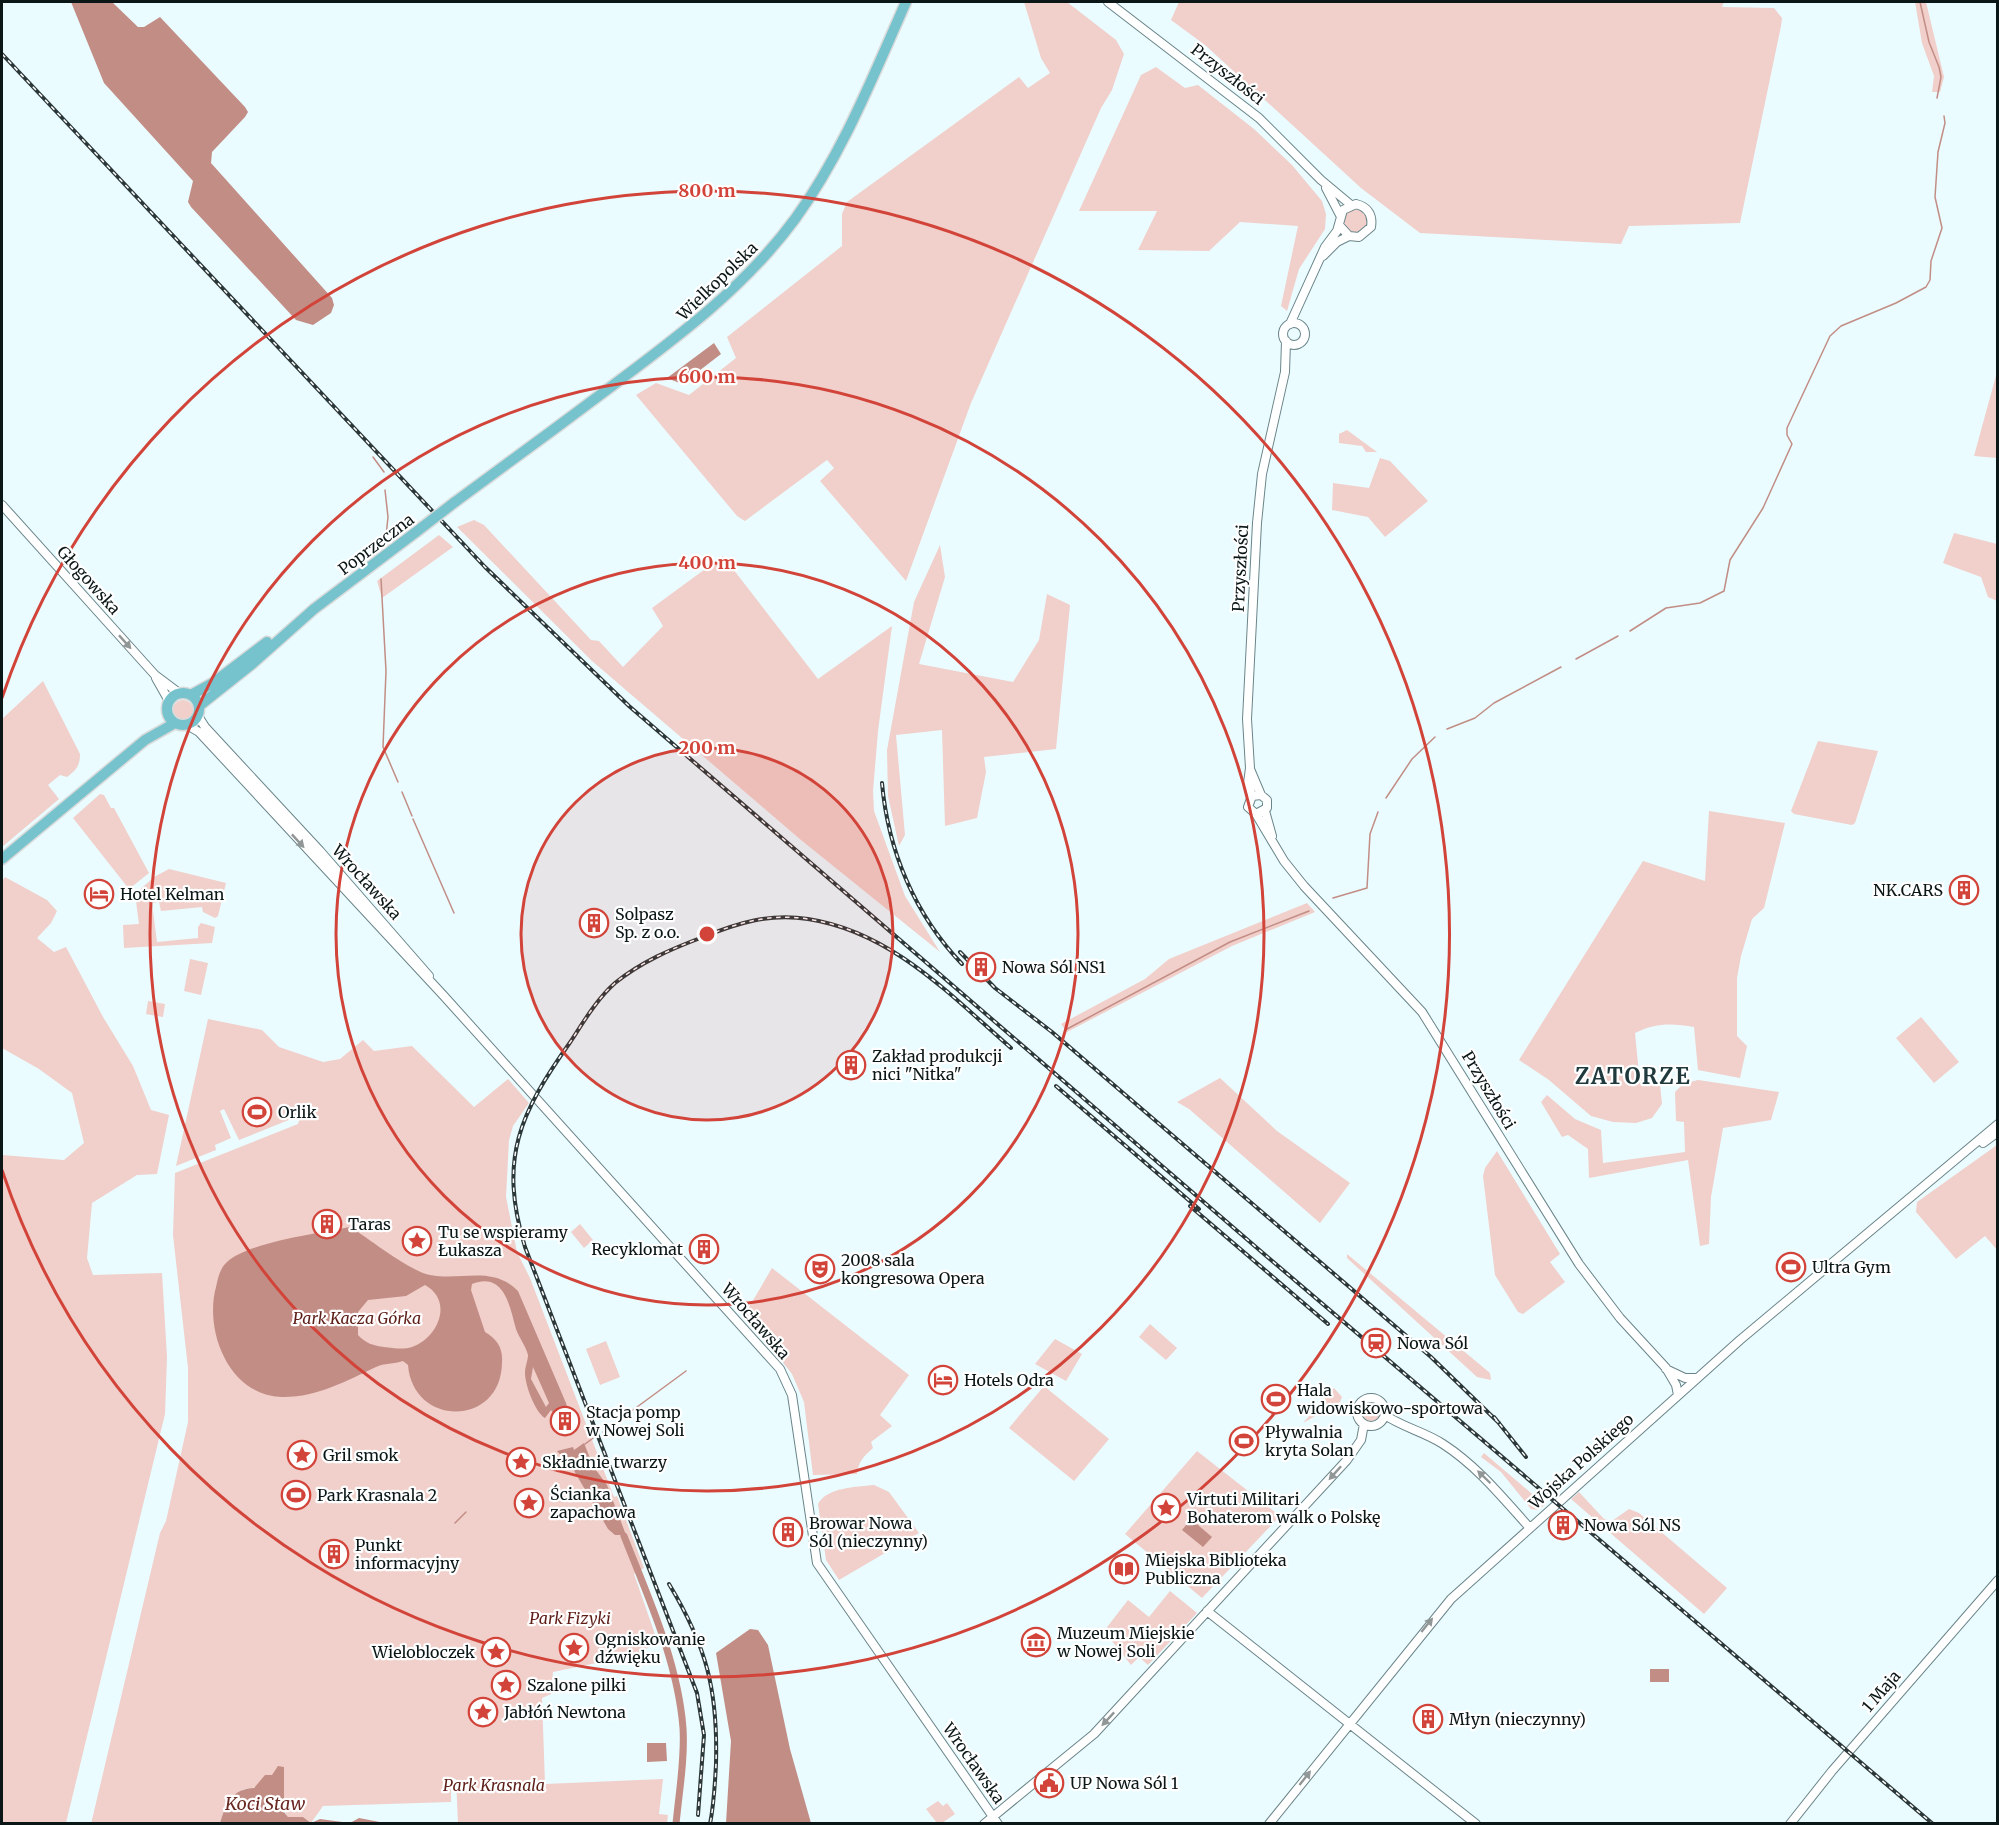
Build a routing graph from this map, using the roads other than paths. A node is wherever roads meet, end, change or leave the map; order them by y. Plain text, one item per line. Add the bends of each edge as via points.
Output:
1 (906, 2) edge
2 (1108, 2) edge
3 (1321, 180) junction
4 (1351, 205) junction
5 (1340, 215) junction
6 (1339, 225) junction
7 (1349, 236) junction
8 (1318, 260) junction
9 (1302, 298) junction
10 (1290, 324) junction
11 (1303, 327) junction
12 (1286, 341) junction
13 (1298, 344) junction
14 (1285, 372) junction
15 (455, 502) joint
16 (2, 504) edge
17 (314, 609) junction
18 (155, 675) junction
19 (179, 693) junction
20 (191, 695) junction
21 (169, 701) junction
22 (198, 711) junction
23 (167, 714) junction
24 (175, 723) junction
25 (188, 724) junction
26 (145, 740) junction
27 (1256, 795) junction
28 (262, 796) junction
29 (1261, 812) junction
30 (2, 859) edge
31 (1998, 1124) edge
32 (1998, 1132) edge
33 (1955, 1162) junction
34 (1666, 1368) junction
35 (1696, 1378) junction
36 (1678, 1395) junction
37 (1385, 1414) junction
38 (1364, 1424) junction
39 (1529, 1527) junction
40 (1998, 1580) edge
41 (1207, 1611) junction
42 (1349, 1723) junction
43 (996, 1820) edge
44 (984, 1824) edge
45 (1269, 1824) edge
46 (1476, 1824) edge
47 (1790, 1824) edge

1 - 15 main road, Wielkopolska via 839,149 807,201 764,257 678,338
2 - 3 street, Przyszłości via 1260,118
3 - 4 street, Przyszłości
3 - 5 street, Przyszłości
4 - 5 street
4 - 7 street via 1366,208 1372,222 1364,234
5 - 6 street
6 - 7 street
6 - 8 street
7 - 8 street
8 - 9 street
9 - 10 street
9 - 11 street
10 - 11 street
10 - 12 street via 1283,333
11 - 13 street via 1304,338
12 - 13 street
12 - 14 street, Przyszłości
13 - 14 street, Przyszłości
14 - 27 street, Przyszłości via 1262,474 1257,523 1247,719 1248,783
15 - 17 main road, Poprzeczna, bridge
16 -> 18 street, Głogowska
17 - 20 main road, Poprzeczna
17 - 22 main road, Poprzeczna
18 - 19 street, Głogowska
18 - 21 street, Głogowska
19 - 20 main road
19 - 21 main road
20 - 22 main road
21 - 23 main road
22 - 25 main road
22 - 28 street via 205,727
23 - 24 main road
23 - 26 main road
24 - 25 main road
24 - 26 main road
25 - 28 street
26 - 30 main road
27 - 29 street via 1267,800
27 - 29 street via 1248,807
28 - 43 street, Wrocławska via 418,961 443,995 780,1369 792,1395 817,1563
29 - 34 street, Przyszłości via 1284,861 1304,886 1422,1012 1579,1264 1620,1318
31 - 33 street, Wojska Polskiego
32 - 33 street, Wojska Polskiego
33 - 35 street, Wojska Polskiego
34 - 35 street, Przyszłości via 1684,1378
34 - 36 street, Przyszłości
35 - 36 street, Wojska Polskiego
36 - 39 street, Wojska Polskiego
37 - 38 street via 1379,1424
37 - 38 street via 1382,1403 1367,1398 1357,1410
39 -> 37 street via 1495,1488 1461,1458
38 -> 41 street via 1361,1440 1347,1460
42 -> 39 street, Wojska Polskiego via 1439,1611
40 - 47 street, 1 Maja
41 - 42 street
41 -> 43 street via 1094,1734
45 -> 42 street, Wojska Polskiego
42 - 46 street
43 - 44 street

